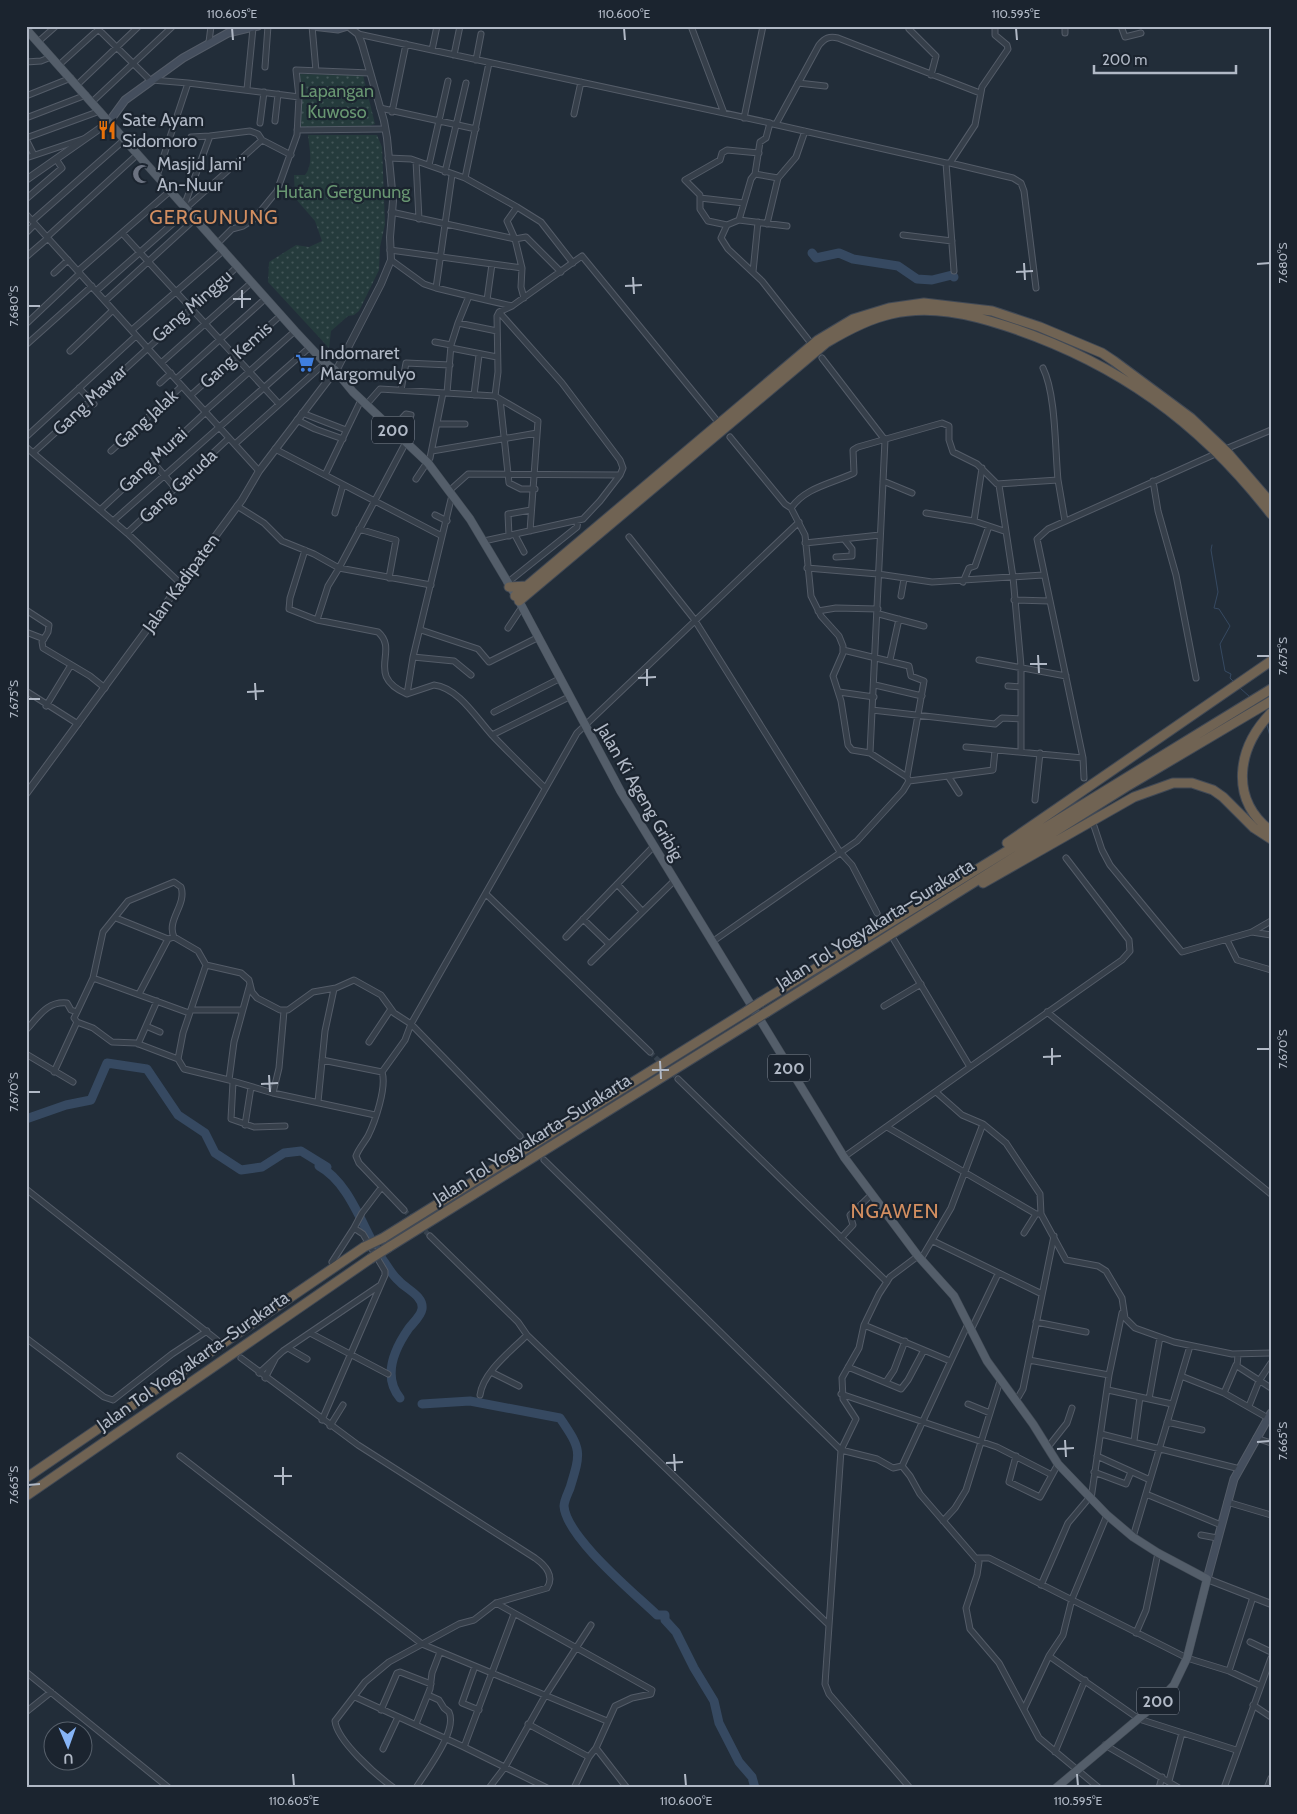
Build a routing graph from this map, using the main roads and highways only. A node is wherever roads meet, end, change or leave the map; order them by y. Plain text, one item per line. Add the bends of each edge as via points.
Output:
1 (312, 26) edge
2 (256, 27) edge
3 (349, 27) edge
4 (26, 29) edge
5 (109, 122) junction
6 (1260, 494) junction
7 (1271, 502) edge
8 (1271, 514) edge
9 (1271, 518) edge
10 (508, 585) junction
11 (529, 589) junction
12 (519, 601) junction
13 (1271, 661) edge
14 (1271, 689) edge
15 (1271, 701) edge
16 (1271, 713) edge
17 (1271, 831) edge
18 (1271, 839) edge
19 (916, 906) junction
20 (861, 951) junction
21 (1269, 1415) edge
22 (26, 1478) edge
23 (26, 1496) edge
24 (1207, 1579) junction
25 (1056, 1788) edge

1 - 3 main road
2 - 5 main road via 228,34 182,58 124,100
4 - 5 main road, Jalan Ki Ageng Gribig / 200
5 - 10 main road, Jalan Ki Ageng Gribig / 200 via 324,363 336,370 364,402 428,463 484,541
6 - 7 highway
6 - 8 highway
6 - 9 highway
6 - 11 highway via 1211,445 1159,402 1112,371 1031,334 979,318 930,310 891,314 856,326 826,343
10 - 11 highway
10 - 12 main road, Jalan Ki Ageng Gribig / 200
11 - 12 highway
12 - 24 main road, Jalan Ki Ageng Gribig / 200 via 583,724 653,847 844,1157 920,1258 954,1296 987,1361 1058,1464 1106,1515 1133,1537
13 - 19 highway
14 - 19 highway, Jalan Tol Yogyakarta–Surakarta
15 - 20 highway, Jalan Tol Yogyakarta–Surakarta
16 - 17 highway via 1257,727 1249,742 1242,782 1248,803 1259,822
18 - 20 highway via 1254,828 1234,806 1213,790 1192,783 1173,784 1134,797
19 - 22 highway, Jalan Tol Yogyakarta–Surakarta, bridge via 364,1248
20 - 23 highway, Jalan Tol Yogyakarta–Surakarta, bridge via 370,1259
21 - 24 main road via 1240,1469 1227,1502
24 - 25 main road, 200 via 1187,1658 1174,1685

